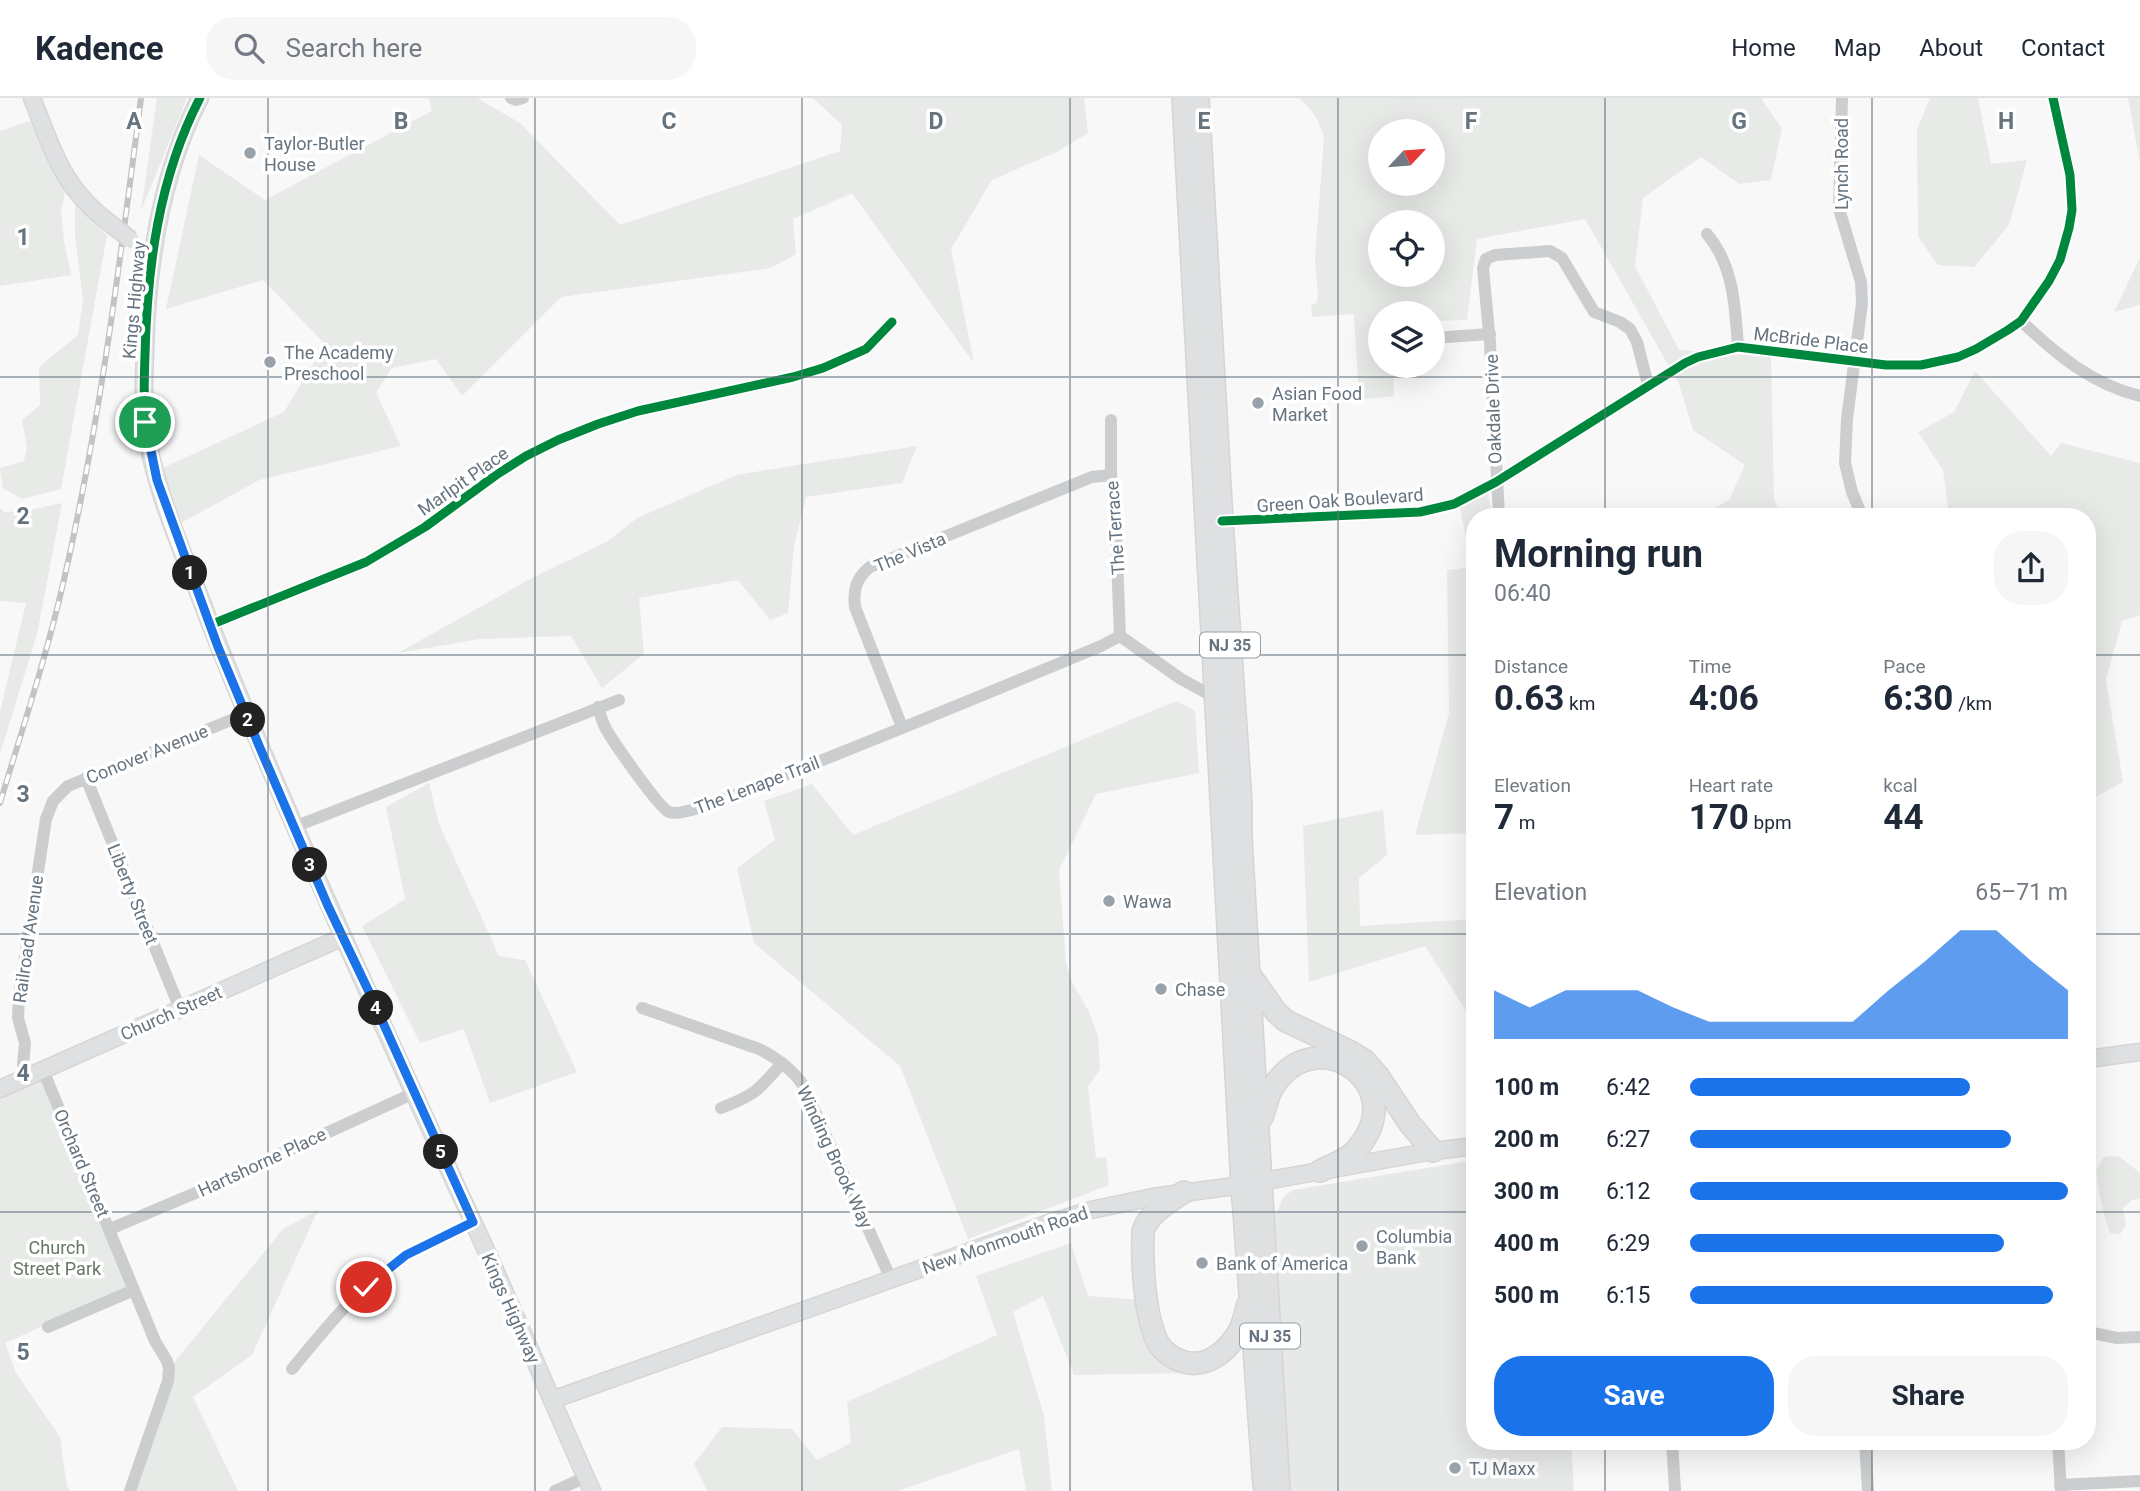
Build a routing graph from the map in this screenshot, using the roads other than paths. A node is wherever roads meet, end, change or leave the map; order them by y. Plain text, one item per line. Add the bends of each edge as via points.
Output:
1 (32, 98) edge
2 (200, 98) edge
3 (511, 98) edge
4 (523, 98) edge
5 (1183, 98) edge
6 (1198, 98) edge
7 (1843, 98) edge
8 (2053, 98) edge
9 (1707, 234) dead end
10 (153, 252) junction
11 (2021, 321) junction
12 (892, 322) dead end
13 (1445, 338) edge
14 (1490, 338) junction
15 (1738, 347) junction
16 (1855, 361) junction
17 (1648, 386) junction
18 (2140, 396) edge
19 (1111, 420) dead end
20 (1111, 475) junction
21 (1496, 482) junction
22 (1498, 508) edge
23 (1859, 508) edge
24 (1222, 521) junction
25 (210, 625) junction
26 (1120, 636) junction
27 (1216, 698) junction
28 (618, 700) dead end
29 (598, 707) junction
30 (246, 714) junction
31 (902, 727) junction
32 (86, 778) junction
33 (53, 801) joint
34 (294, 827) junction
35 (343, 937) junction
36 (1249, 974) junction
37 (642, 1008) dead end
38 (180, 1010) junction
39 (2140, 1052) edge
40 (2096, 1058) edge
41 (782, 1063) junction
42 (43, 1070) junction
43 (27, 1077) junction
44 (0, 1089) edge
45 (414, 1093) junction
46 (721, 1108) dead end
47 (1258, 1129) junction
48 (1466, 1147) edge
49 (1433, 1151) junction
50 (1320, 1171) junction
51 (1252, 1183) junction
52 (1184, 1192) junction
53 (473, 1222) junction
54 (110, 1229) junction
55 (891, 1279) junction
56 (134, 1290) junction
57 (1251, 1296) junction
58 (48, 1327) dead end
59 (2096, 1334) edge
60 (2140, 1338) edge
61 (292, 1369) dead end
62 (552, 1400) junction
63 (1673, 1450) edge
64 (1866, 1450) edge
65 (2058, 1450) edge
66 (2140, 1480) edge
67 (589, 1484) edge
68 (2060, 1488) edge
69 (131, 1491) edge
70 (555, 1491) edge
71 (1265, 1491) edge
72 (1279, 1491) edge
73 (1675, 1491) edge
74 (1868, 1491) edge

1 - 10 main road, bridge via 65,177 89,207
2 - 10 main road, Kings Highway via 166,185
3 - 4 street
5 - 27 highway, NJ 35
6 - 24 highway, NJ 35
7 - 16 street, Lynch Road via 1839,209 1862,290
8 - 11 street via 2070,175 2069,228 2060,260
9 - 15 street via 1723,256 1732,286
10 - 25 main road, Kings Highway via 145,318 148,443
11 - 16 street, McBride Place via 1976,349 1941,362 1900,366
11 - 18 street via 2088,376
12 - 25 street, Marlpit Place via 866,349 824,368 638,411 558,440 496,475 417,533 366,562
13 - 14 street
14 - 17 street, Oakdale Drive via 1486,259 1550,251 1562,258 1594,312 1630,329
14 - 21 street, Oakdale Drive
15 - 16 street, McBride Place
15 - 17 street, McBride Place via 1685,363
16 - 23 street, Lynch Road via 1845,441
17 - 21 street, McBride Place
19 - 20 street, The Terrace
20 - 26 street, The Terrace
20 - 31 street, The Vista via 1092,477 870,567 860,578 855,607
21 - 22 street, Oakdale Drive
21 - 24 street, Green Oak Boulevard via 1454,504 1420,512
24 - 36 highway, NJ 35
25 - 30 main road, Kings Highway
26 - 27 street
26 - 31 street, The Lenape Trail
27 - 51 highway, NJ 35
28 - 29 street
29 - 31 street, The Lenape Trail via 605,729 670,813 705,806
29 - 34 street
30 - 32 street, Conover Avenue
30 - 34 main road, Kings Highway
32 - 33 street, Conover Avenue via 68,786
32 - 38 street, Liberty Street
33 - 43 street, Railroad Avenue via 46,819 19,996
34 - 35 main road, Kings Highway
35 - 38 main road, Church Street
35 - 45 main road, Kings Highway
36 - 47 highway, NJ 35
36 - 49 highway via 1286,1021 1364,1060
37 - 41 street, Winding Brook Way via 759,1049
38 - 42 main road, Church Street
39 - 40 main road
41 - 46 street via 752,1095
41 - 55 street, Winding Brook Way via 803,1085
42 - 43 main road, Church Street
42 - 54 street, Orchard Street
43 - 44 main road, Church Street
45 - 53 main road, Kings Highway
45 - 54 street, Hartshorne Place
47 - 50 highway via 1272,1088 1293,1066 1314,1058 1348,1065 1373,1096 1374,1119 1355,1152
47 - 51 highway, NJ 35
48 - 49 main road, New Monmouth Road
49 - 50 main road, New Monmouth Road
50 - 51 main road, New Monmouth Road
51 - 52 main road, New Monmouth Road
51 - 57 highway, NJ 35
51 - 72 highway, NJ 35
52 - 55 main road, New Monmouth Road via 1078,1214
52 - 57 highway via 1161,1209 1143,1231 1146,1290 1158,1342 1186,1363 1213,1359 1238,1333
53 - 61 street via 389,1267 341,1310
53 - 62 main road, Kings Highway
54 - 56 street, Orchard Street
55 - 62 main road, New Monmouth Road
56 - 58 street
56 - 69 street, Orchard Street via 169,1368
57 - 71 highway, NJ 35
59 - 60 street
62 - 67 main road, Kings Highway
63 - 73 street
64 - 74 street
65 - 68 street
66 - 68 street
67 - 70 street

